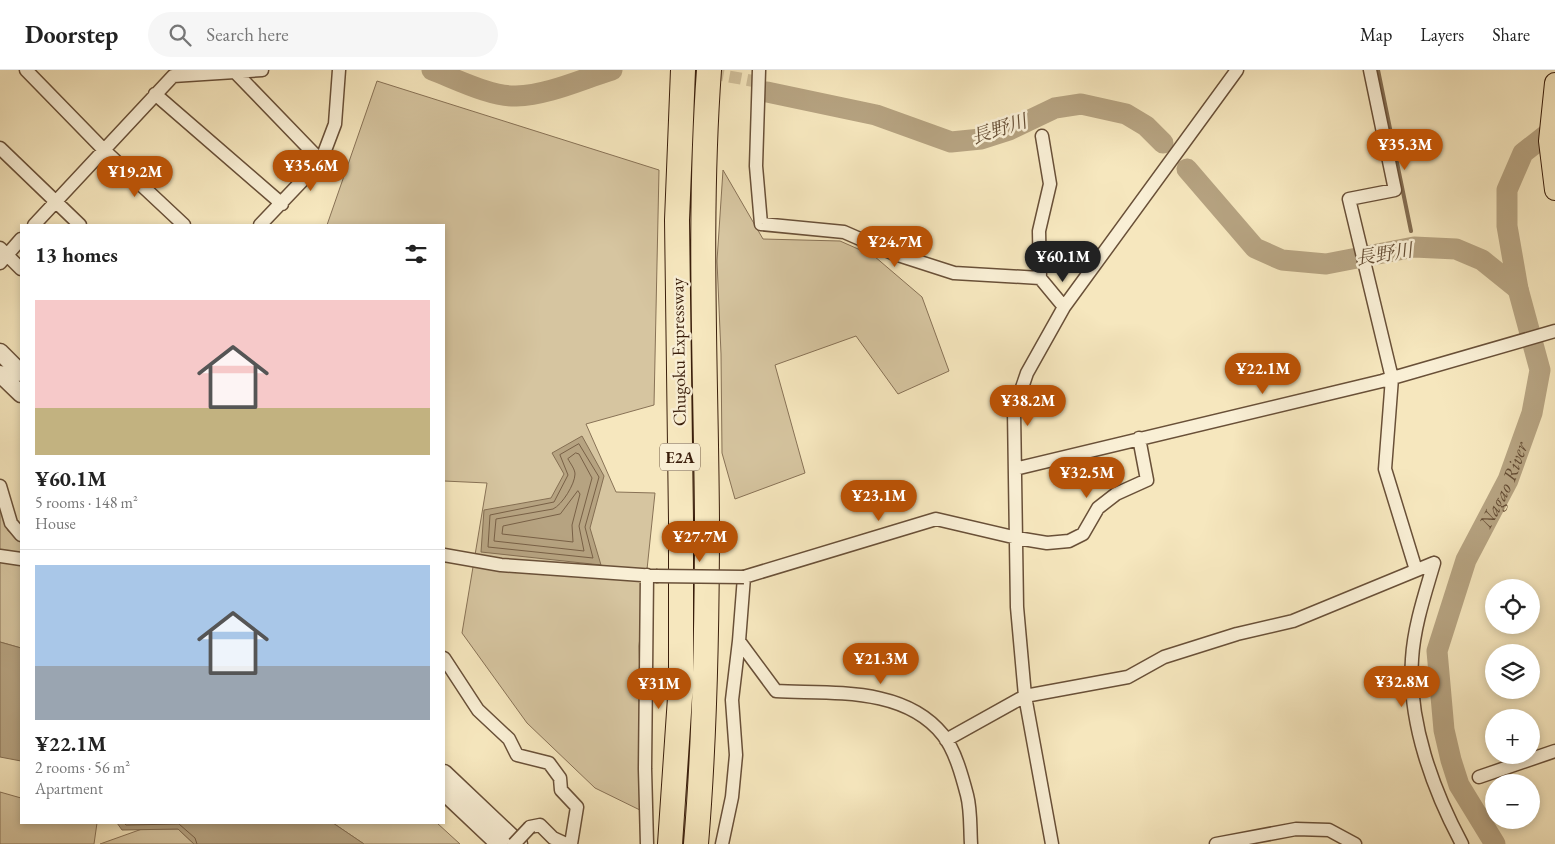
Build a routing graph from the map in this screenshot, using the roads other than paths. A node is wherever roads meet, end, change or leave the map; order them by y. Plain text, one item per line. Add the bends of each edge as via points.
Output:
1 (26, 70) edge
2 (262, 70) edge
3 (339, 70) edge
4 (683, 70) edge
5 (709, 70) edge
6 (759, 70) edge
7 (1237, 70) edge
8 (1370, 70) edge
9 (235, 72) junction
10 (1555, 83) edge
11 (155, 94) junction
12 (1042, 136) dead end
13 (0, 148) edge
14 (105, 151) junction
15 (321, 161) junction
16 (1553, 164) edge
17 (1555, 190) edge
18 (56, 202) junction
19 (282, 204) junction
20 (35, 224) edge
21 (79, 224) edge
22 (183, 224) edge
23 (261, 224) edge
24 (20, 240) edge
25 (2, 255) edge
26 (20, 268) edge
27 (1040, 278) junction
28 (1064, 307) junction
29 (1555, 331) edge
30 (0, 352) edge
31 (20, 371) edge
32 (0, 374) edge
33 (1392, 378) junction
34 (20, 393) edge
35 (1139, 438) junction
36 (1015, 469) junction
37 (0, 486) edge
38 (20, 534) edge
39 (1017, 538) junction
40 (445, 555) edge
41 (0, 556) edge
42 (20, 559) edge
43 (1416, 570) junction
44 (652, 575) junction
45 (744, 577) junction
46 (739, 641) junction
47 (445, 660) edge
48 (1025, 696) junction
49 (946, 740) junction
50 (1555, 752) edge
51 (445, 774) edge
52 (1479, 777) dead end
53 (445, 793) edge
54 (500, 844) edge
55 (514, 844) edge
56 (519, 844) edge
57 (566, 844) edge
58 (571, 844) edge
59 (647, 844) edge
60 (670, 844) edge
61 (696, 844) edge
62 (722, 844) edge
63 (971, 844) edge
64 (1052, 844) edge
65 (1216, 844) edge
66 (1355, 844) edge
67 (1462, 844) edge

1 - 14 street
2 - 9 street
3 - 15 street via 335,124
4 - 60 highway, Chugoku Expressway / E2A via 677,220 681,684
5 - 61 highway, Chugoku Expressway / E2A via 702,220 706,683
6 - 27 street via 756,166 761,224 844,232 892,253 954,273
7 - 28 street
8 - 33 street via 1395,190 1349,199
9 - 11 street via 174,76
9 - 15 street
10 - 16 main road via 1550,142
11 - 14 street
11 - 19 street
12 - 27 street via 1050,184 1039,231
13 - 18 street
14 - 18 street
14 - 22 street
15 - 19 street
16 - 17 main road
18 - 20 street
18 - 21 street
19 - 23 street
24 - 25 street
25 - 26 street
27 - 28 street
28 - 36 street via 1027,373 1014,411
29 - 33 street
30 - 31 street
32 - 34 street
33 - 35 street
33 - 43 street via 1385,469
35 - 36 street
35 - 39 street via 1147,480 1116,494 1098,508 1083,534 1062,542
36 - 39 street
37 - 38 street via 11,523
39 - 45 street via 936,519
39 - 48 street via 1017,607
40 - 44 street via 501,564
41 - 42 street
43 - 48 street via 1293,621 1237,634 1164,657 1128,677
43 - 67 street via 1434,563 1417,626 1412,660 1414,698 1423,746 1436,788
44 - 45 street, bridge
44 - 59 street via 645,769
45 - 46 street
46 - 49 street via 776,691 865,696 906,705 926,718
46 - 62 street via 732,700 736,754 732,797
47 - 58 street via 478,710 509,739 517,755 549,763 560,778 561,790 577,807
48 - 49 street
48 - 64 street
49 - 63 street via 967,796
50 - 52 street
51 - 56 street
53 - 54 street
55 - 57 street, bridge via 530,828 540,825 553,838
65 - 66 street via 1296,829 1330,830

